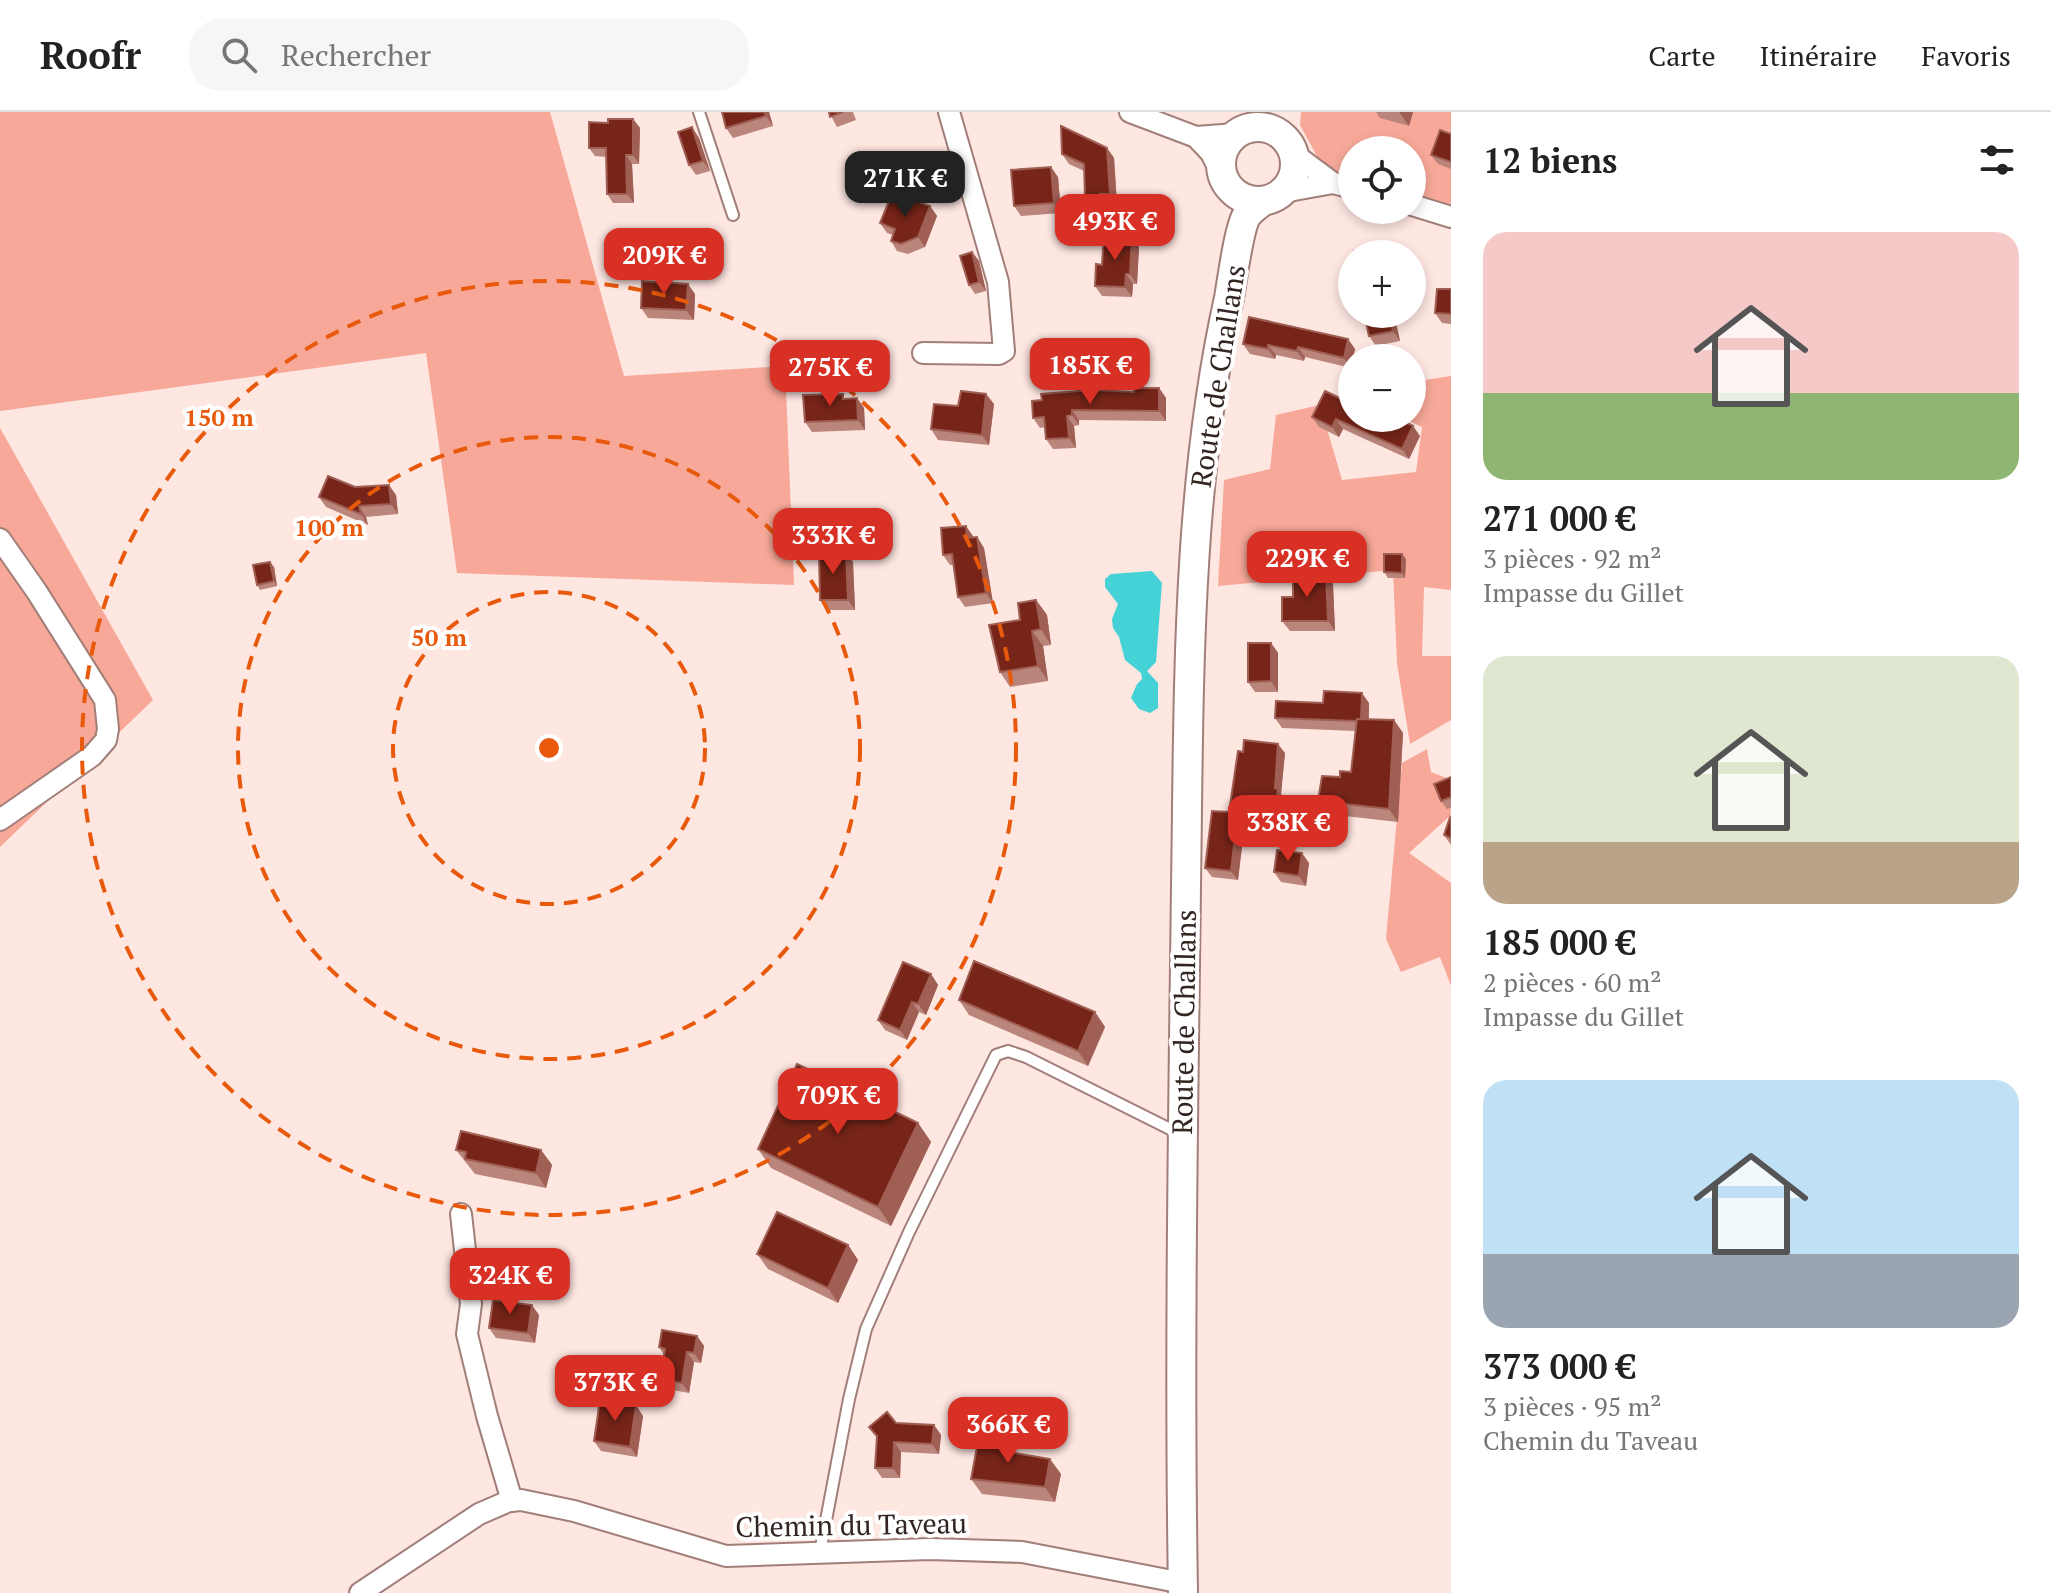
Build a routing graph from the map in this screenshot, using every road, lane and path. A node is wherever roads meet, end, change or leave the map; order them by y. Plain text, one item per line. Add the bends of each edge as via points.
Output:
1 (699, 112) edge
2 (949, 112) edge
3 (1130, 112) edge
4 (1269, 129) edge
5 (1196, 137) junction
6 (1338, 183) edge
7 (1338, 186) edge
8 (1250, 195) junction
9 (1426, 209) edge
10 (733, 215) dead end
11 (1451, 217) edge
12 (923, 353) dead end
13 (0, 539) edge
14 (0, 820) edge
15 (1181, 1135) junction
16 (461, 1214) dead end
17 (512, 1501) junction
18 (820, 1552) junction
19 (1183, 1588) edge
20 (360, 1593) edge

1 - 10 lane
2 - 12 street via 998,282 1004,351
3 - 5 street
4 - 5 street
4 - 6 street
4 - 8 main road, Route de Challans via 1294,174
4 - 8 main road, Route de Challans via 1226,145 1221,159
5 - 8 street
7 - 8 street
8 - 15 main road, Route de Challans via 1218,345 1197,511
9 - 11 street
13 - 14 street via 105,700 108,729 102,747 92,756
15 - 18 lane via 1026,1057 1008,1051 996,1055 866,1329
15 - 19 main road, Route de Challans
16 - 17 street via 471,1304 467,1334
17 - 18 street, Chemin du Taveau via 574,1511 726,1556
17 - 20 street, Chemin du Taveau via 479,1514
18 - 19 street, Chemin du Taveau via 1022,1552

